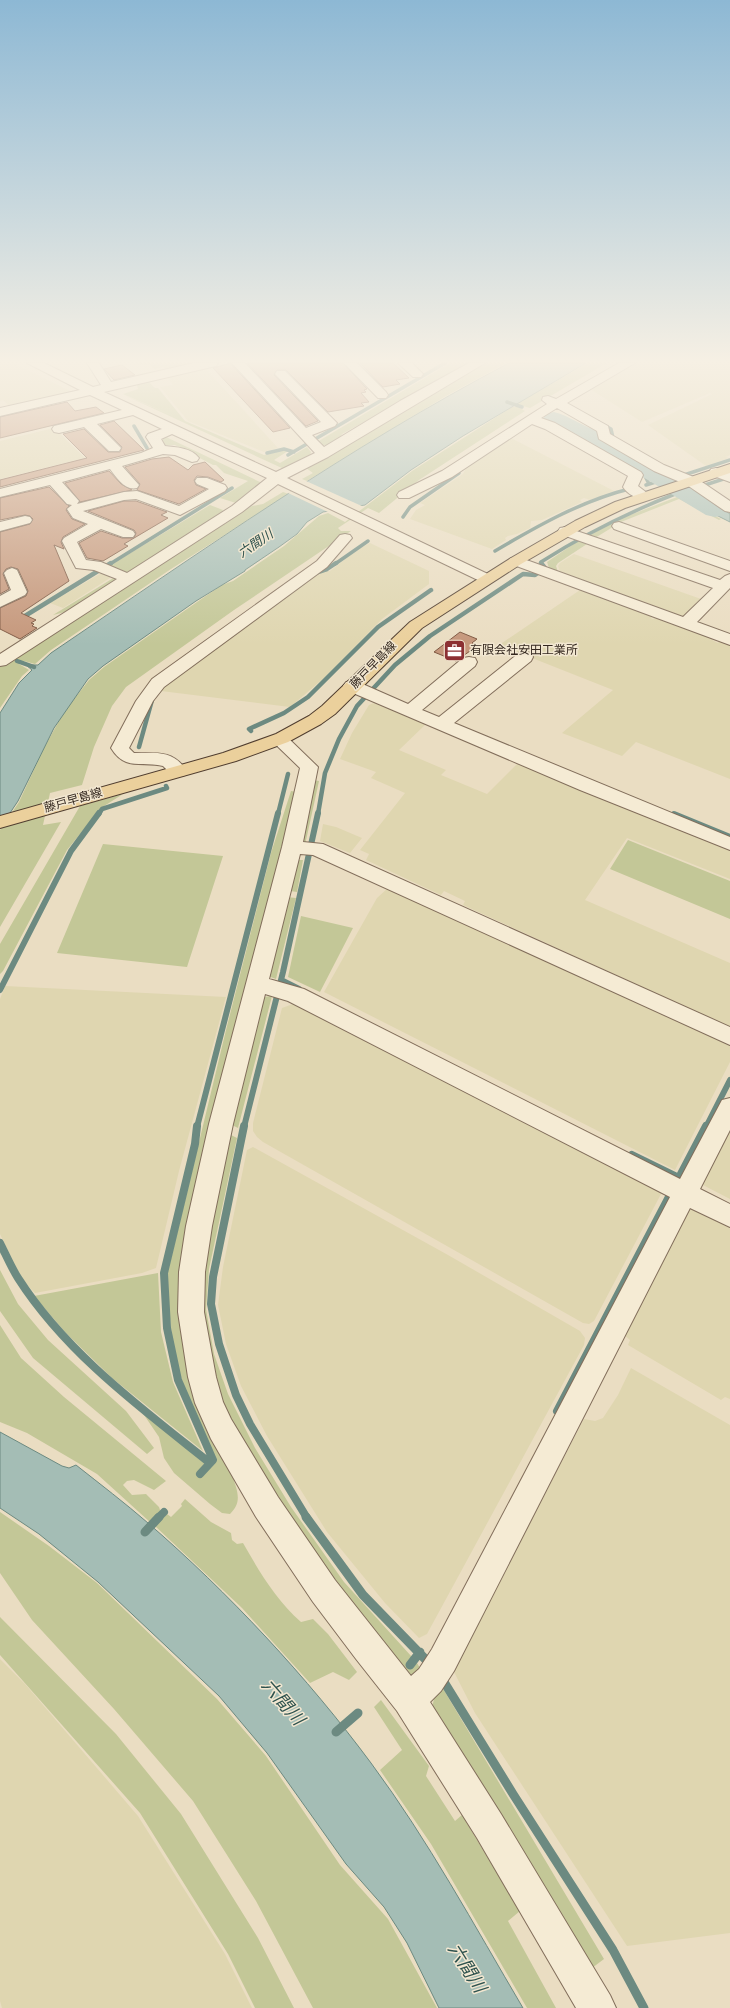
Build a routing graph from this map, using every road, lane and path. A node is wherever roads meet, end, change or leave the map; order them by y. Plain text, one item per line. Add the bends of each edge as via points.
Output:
1 (143, 457) edge
2 (233, 457) edge
3 (319, 457) edge
4 (475, 457) edge
5 (604, 457) edge
6 (640, 457) edge
7 (112, 464) junction
8 (726, 474) edge
9 (52, 479) junction
10 (282, 480) junction
11 (202, 481) dead end
12 (688, 482) junction
13 (132, 485) dead end
14 (636, 491) junction
15 (0, 493) edge
16 (404, 495) dead end
17 (209, 500) junction
18 (72, 501) dead end
19 (0, 503) edge
20 (0, 507) edge
21 (730, 508) edge
22 (237, 509) junction
23 (25, 520) dead end
24 (99, 524) junction
25 (619, 526) dead end
26 (0, 527) edge
27 (128, 534) dead end
28 (578, 536) junction
29 (345, 538) dead end
30 (516, 561) junction
31 (730, 566) edge
32 (13, 573) edge
33 (128, 579) junction
34 (487, 579) junction
35 (727, 583) edge
36 (0, 602) edge
37 (688, 622) junction
38 (730, 640) edge
39 (525, 657) dead end
40 (0, 661) edge
41 (468, 662) dead end
42 (362, 691) junction
43 (413, 708) junction
44 (444, 722) junction
45 (280, 740) junction
46 (178, 771) junction
47 (0, 822) edge
48 (730, 844) edge
49 (303, 848) junction
50 (272, 988) junction
51 (730, 1037) edge
52 (730, 1107) edge
53 (683, 1187) junction
54 (730, 1216) edge
55 (427, 1680) junction
56 (597, 2008) edge

1 - 7 street
2 - 10 street
3 - 10 street
4 - 16 street
5 - 14 street via 636,475
6 - 12 street
7 - 9 street
7 - 13 street
8 - 12 main road, 藤戸早島線
9 - 15 street
9 - 18 street
10 - 22 street
10 - 34 street
11 - 17 street via 220,488
12 - 14 main road, 藤戸早島線 via 666,489
12 - 21 street
14 - 28 main road, 藤戸早島線 via 602,513
17 - 22 street
17 - 24 street via 180,511 137,495 74,509 78,515
19 - 20 street via 3,506
22 - 33 street
23 - 26 street
24 - 27 street
24 - 33 street via 69,541 92,567
25 - 31 street
28 - 30 main road, 藤戸早島線
28 - 35 street
29 - 46 street via 322,564 158,683 144,701 120,748 123,755 134,761 150,758 168,760
30 - 34 main road, 藤戸早島線
30 - 37 street
32 - 36 street via 19,592
33 - 40 street
34 - 42 main road, 藤戸早島線 via 401,636
35 - 37 street
37 - 38 street
39 - 44 street
41 - 43 street
42 - 43 street
42 - 45 main road, 藤戸早島線
43 - 44 street
44 - 48 street
45 - 46 main road, 藤戸早島線
45 - 49 street via 309,767
46 - 47 main road, 藤戸早島線
49 - 50 street
49 - 51 street
50 - 53 street
50 - 55 street via 221,1124 199,1226 192,1272 191,1312 202,1377 209,1403 221,1429 267,1506 324,1591 367,1648
52 - 53 street
53 - 54 street
53 - 55 street
55 - 56 street via 488,1826

